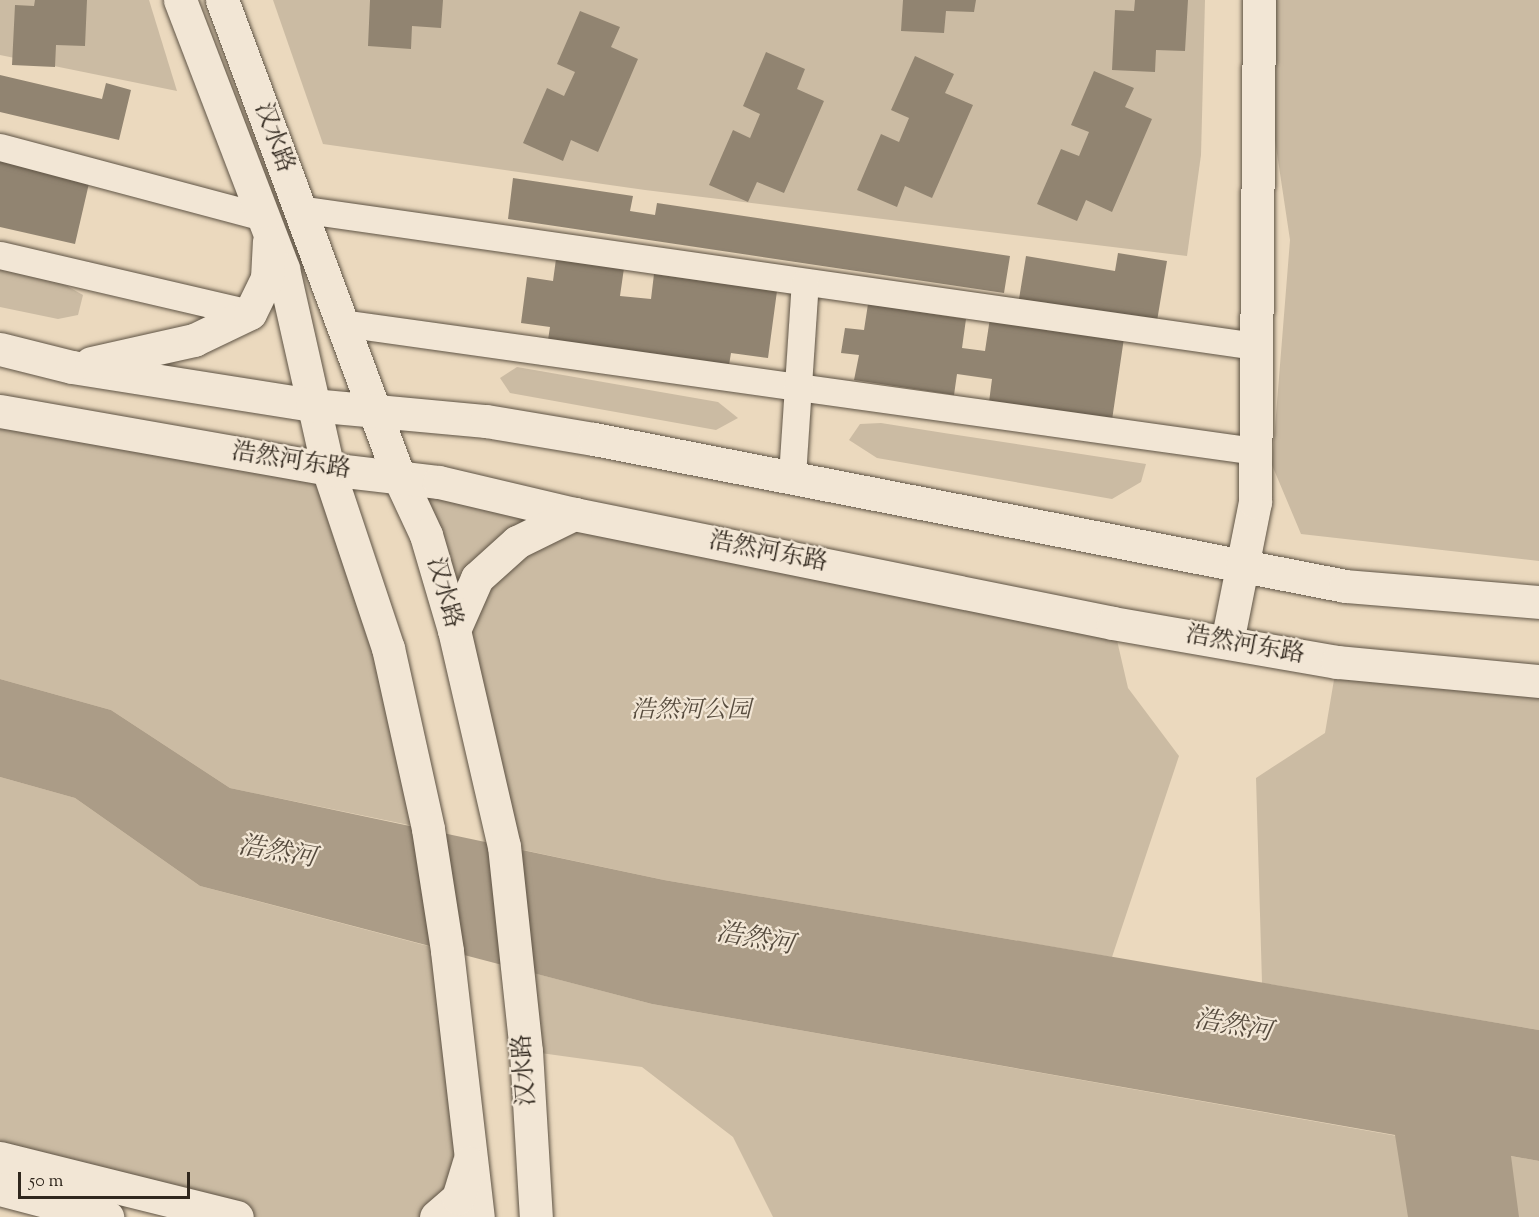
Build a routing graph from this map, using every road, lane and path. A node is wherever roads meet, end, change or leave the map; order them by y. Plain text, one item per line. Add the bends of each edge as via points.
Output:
1 (180, 0) edge
2 (222, 0) edge
3 (1259, 0) edge
4 (0, 147) edge
5 (299, 209) junction
6 (266, 226) junction
7 (0, 255) edge
8 (805, 282) junction
9 (250, 313) junction
10 (342, 322) junction
11 (1256, 346) junction
12 (0, 349) edge
13 (72, 367) junction
14 (798, 387) junction
15 (312, 405) junction
16 (0, 411) edge
17 (379, 414) junction
18 (1255, 451) junction
19 (328, 469) junction
20 (792, 476) junction
21 (399, 477) junction
22 (574, 514) junction
23 (1242, 564) junction
24 (1539, 602) edge
25 (1227, 642) junction
26 (458, 645) junction
27 (1539, 681) edge
28 (0, 1158) edge
29 (471, 1158) junction
30 (534, 1181) junction
31 (0, 1189) edge
32 (107, 1217) edge
33 (237, 1217) edge
34 (436, 1217) edge
35 (478, 1217) edge
36 (536, 1217) edge
37 (548, 1217) edge

1 - 6 main road, 汉水路
2 - 5 main road, 汉水路
3 - 11 main road
4 - 6 street
5 - 8 street
5 - 10 main road, 汉水路
6 - 9 main road via 267,278
6 - 15 main road, 汉水路 via 282,269
7 - 9 street
8 - 11 street
8 - 14 street
9 - 13 main road via 194,340
10 - 14 street
10 - 17 main road, 汉水路
11 - 18 main road
12 - 13 main road
13 - 15 main road
14 - 18 street
14 - 20 street
15 - 17 main road
15 - 19 main road, 汉水路
16 - 19 main road, 浩然河东路
17 - 20 main road via 486,421
17 - 21 main road, 汉水路
18 - 23 main road via 1254,502
19 - 21 main road, 浩然河东路
19 - 29 main road, 汉水路 via 394,674 428,829
20 - 23 main road
21 - 22 main road, 浩然河东路 via 439,482
21 - 26 main road, 汉水路 via 426,535
22 - 25 main road, 浩然河东路
22 - 26 main road via 517,542 477,578
23 - 24 main road via 1345,586
23 - 25 main road
25 - 27 main road, 浩然河东路 via 1337,662
26 - 30 main road, 汉水路 via 504,846 526,1051
28 - 33 main road
29 - 34 main road via 458,1198
29 - 35 main road, 汉水路
30 - 36 main road, 汉水路
30 - 37 main road
31 - 32 main road

